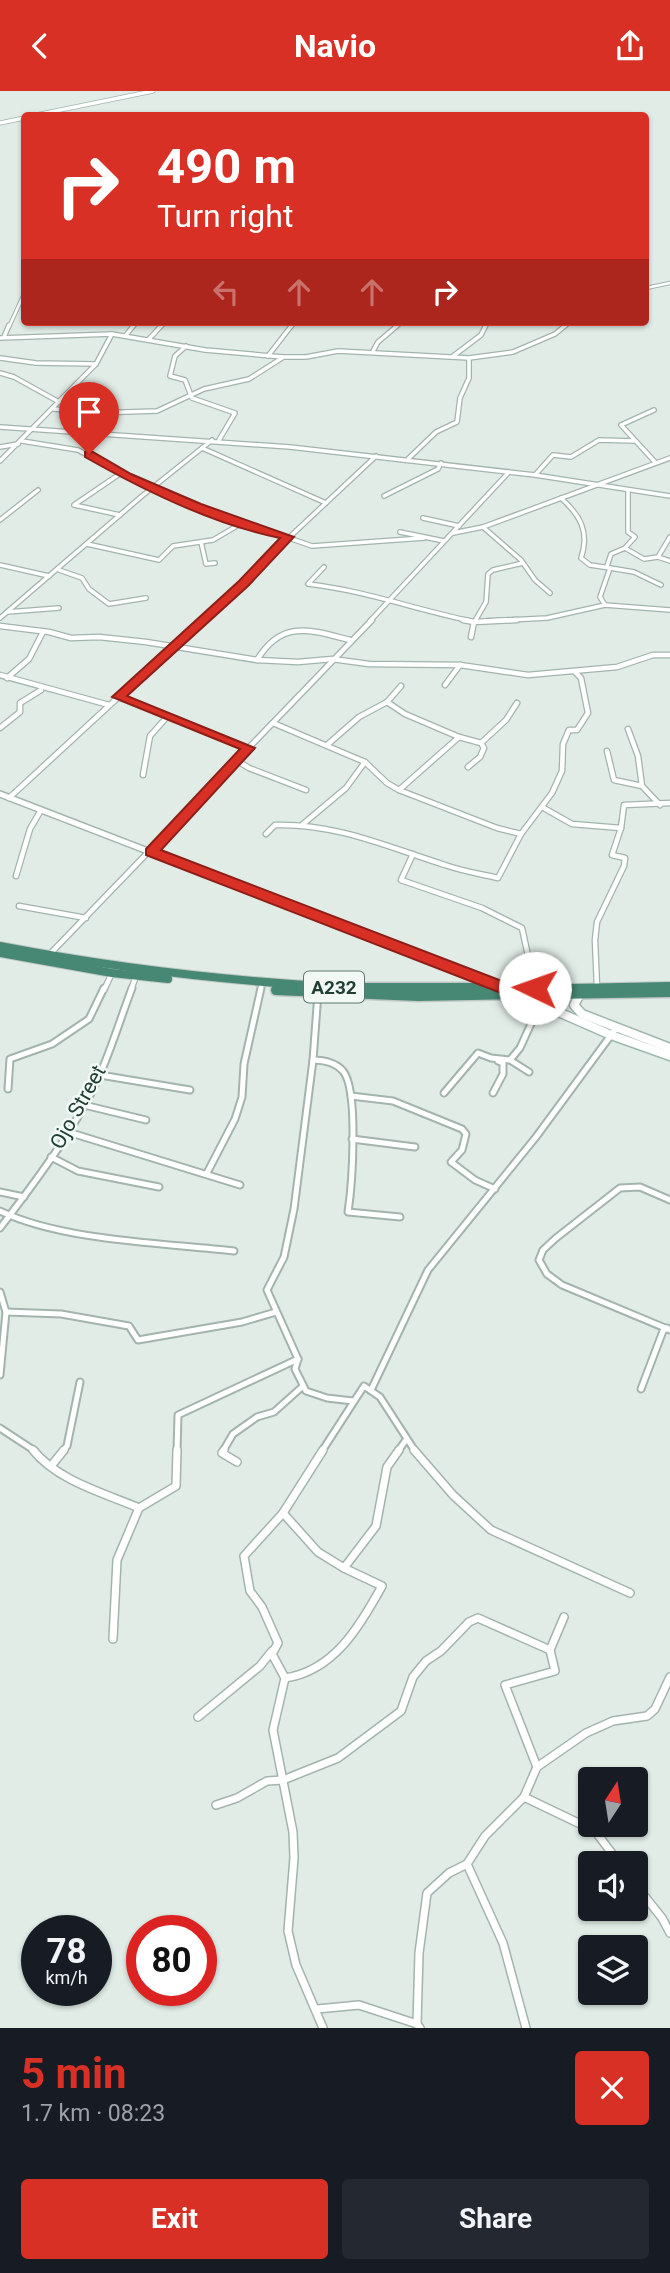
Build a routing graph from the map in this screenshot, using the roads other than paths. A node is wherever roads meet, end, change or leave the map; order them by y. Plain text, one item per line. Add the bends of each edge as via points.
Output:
1 (153, 91) edge
2 (51, 112) edge
3 (21, 119) edge
4 (0, 123) edge
5 (670, 283) edge
6 (649, 287) edge
7 (21, 300) edge
8 (134, 326) edge
9 (161, 326) edge
10 (292, 326) edge
11 (397, 326) edge
12 (486, 326) edge
13 (565, 326) edge
14 (111, 334) junction
15 (126, 335) junction
16 (2, 337) edge
17 (149, 339) junction
18 (186, 345) junction
19 (373, 351) junction
20 (268, 356) junction
21 (283, 357) junction
22 (452, 358) junction
23 (469, 358) junction
24 (0, 359) edge
25 (96, 365) junction
26 (0, 373) edge
27 (192, 393) junction
28 (59, 402) junction
29 (54, 409) junction
30 (654, 409) dead end
31 (0, 427) edge
32 (33, 429) junction
33 (212, 440) junction
34 (219, 440) junction
35 (635, 441) junction
36 (21, 442) junction
37 (0, 447) edge
38 (202, 448) junction
39 (376, 456) junction
40 (670, 457) edge
41 (408, 459) junction
42 (0, 461) edge
43 (654, 462) junction
44 (442, 463) junction
45 (509, 472) junction
46 (121, 473) junction
47 (535, 475) junction
48 (594, 485) junction
49 (154, 487) junction
50 (38, 490) dead end
51 (628, 490) junction
52 (384, 496) dead end
53 (670, 496) edge
54 (561, 498) junction
55 (326, 503) junction
56 (120, 515) junction
57 (423, 518) dead end
58 (0, 520) edge
59 (242, 523) junction
60 (459, 526) junction
61 (483, 527) junction
62 (400, 532) dead end
63 (453, 533) junction
64 (288, 537) junction
65 (670, 537) edge
66 (424, 538) junction
67 (444, 541) junction
68 (201, 543) junction
69 (87, 544) junction
70 (625, 548) junction
71 (657, 557) junction
72 (670, 561) edge
73 (215, 563) dead end
74 (523, 563) junction
75 (0, 565) edge
76 (324, 566) dead end
77 (608, 567) junction
78 (59, 570) junction
79 (49, 576) junction
80 (662, 585) dead end
81 (551, 593) dead end
82 (146, 598) dead end
83 (389, 601) junction
84 (604, 605) junction
85 (59, 608) dead end
86 (670, 610) edge
87 (7, 612) junction
88 (0, 618) edge
89 (475, 622) junction
90 (0, 626) edge
91 (43, 632) junction
92 (471, 638) dead end
93 (350, 640) junction
94 (175, 646) junction
95 (670, 655) edge
96 (332, 659) junction
97 (257, 660) junction
98 (460, 665) junction
99 (575, 672) junction
100 (0, 675) edge
101 (7, 678) junction
102 (445, 685) dead end
103 (401, 686) dead end
104 (44, 689) junction
105 (118, 697) junction
106 (387, 702) junction
107 (517, 703) dead end
108 (109, 705) junction
109 (166, 717) junction
110 (273, 723) junction
111 (0, 728) edge
112 (628, 729) dead end
113 (459, 737) junction
114 (481, 743) junction
115 (327, 745) junction
116 (248, 748) junction
117 (607, 751) dead end
118 (236, 760) junction
119 (365, 762) junction
120 (468, 767) dead end
121 (361, 771) junction
122 (373, 771) junction
123 (143, 775) dead end
124 (642, 786) junction
125 (306, 790) dead end
126 (399, 790) junction
127 (0, 794) edge
128 (9, 798) junction
129 (670, 803) edge
130 (660, 805) junction
131 (542, 807) junction
132 (41, 810) junction
133 (303, 824) junction
134 (621, 828) junction
135 (266, 834) dead end
136 (521, 834) junction
137 (151, 852) junction
138 (413, 854) junction
139 (16, 876) dead end
140 (19, 906) dead end
141 (86, 918) junction
142 (0, 946) edge
143 (0, 953) edge
144 (48, 956) junction
145 (112, 972) junction
146 (136, 976) junction
147 (670, 986) edge
148 (597, 987) junction
149 (261, 988) junction
150 (535, 988) junction
151 (506, 989) junction
152 (670, 992) edge
153 (318, 993) junction
154 (580, 994) junction
155 (494, 996) junction
156 (540, 1004) junction
157 (617, 1027) junction
158 (611, 1035) junction
159 (670, 1048) edge
160 (670, 1056) edge
161 (491, 1058) junction
162 (313, 1060) junction
163 (510, 1060) junction
164 (529, 1072) dead end
165 (100, 1075) junction
166 (8, 1089) dead end
167 (190, 1090) dead end
168 (444, 1093) dead end
169 (493, 1093) dead end
170 (351, 1096) junction
171 (84, 1105) junction
172 (146, 1120) dead end
173 (68, 1132) junction
174 (352, 1139) junction
175 (415, 1147) dead end
176 (51, 1157) junction
177 (206, 1173) junction
178 (240, 1185) dead end
179 (159, 1187) dead end
180 (495, 1189) junction
181 (0, 1192) edge
182 (24, 1197) junction
183 (670, 1201) edge
184 (0, 1211) edge
185 (7, 1216) junction
186 (400, 1217) dead end
187 (0, 1228) edge
188 (234, 1251) dead end
189 (0, 1292) edge
190 (6, 1312) junction
191 (276, 1312) junction
192 (669, 1328) edge
193 (2, 1353) edge
194 (299, 1359) junction
195 (0, 1375) edge
196 (80, 1382) dead end
197 (303, 1386) junction
198 (372, 1388) junction
199 (641, 1389) dead end
200 (353, 1401) junction
201 (0, 1428) edge
202 (406, 1440) junction
203 (237, 1462) dead end
204 (51, 1466) junction
205 (139, 1508) junction
206 (283, 1513) junction
207 (344, 1568) junction
208 (630, 1593) dead end
209 (564, 1618) dead end
210 (113, 1639) dead end
211 (278, 1643) junction
212 (550, 1650) junction
213 (670, 1677) edge
214 (285, 1678) junction
215 (198, 1717) dead end
216 (537, 1767) junction
217 (283, 1780) junction
218 (524, 1797) junction
219 (216, 1805) dead end
220 (610, 1851) edge
221 (467, 1864) junction
222 (648, 1900) edge
223 (670, 1933) edge
224 (317, 2009) junction
225 (419, 2026) edge
226 (323, 2028) edge
227 (526, 2028) edge

1 - 2 street
3 - 4 street
5 - 6 street
7 - 16 street
8 - 15 street
9 - 17 street
10 - 20 street
11 - 19 street via 383,335
12 - 22 street
13 - 23 street via 513,352
14 - 15 street
14 - 16 street
14 - 25 street
15 - 17 street
17 - 18 street
18 - 20 street
18 - 27 street via 175,356 169,374 185,380
19 - 21 street
19 - 22 street
20 - 21 street
21 - 27 street via 241,382
22 - 23 street
23 - 41 street via 472,372 460,399 457,422 428,436
24 - 25 street
25 - 28 street
26 - 28 street
27 - 29 street via 146,413
27 - 34 street via 192,398 235,413
28 - 29 street
29 - 32 street
30 - 35 street via 621,425
31 - 32 street
32 - 33 street
32 - 36 street
33 - 34 street
33 - 38 street
34 - 39 street
35 - 43 street
35 - 47 street via 599,440 571,457 553,455
36 - 37 street
36 - 42 street
36 - 46 street via 78,450
38 - 49 street
38 - 55 street
39 - 41 street
39 - 55 street
40 - 43 street
41 - 44 street
43 - 48 street
44 - 45 street
44 - 52 street
45 - 47 street
45 - 60 street
46 - 49 street
46 - 56 street via 74,505
47 - 48 street
48 - 51 street
48 - 54 street
49 - 56 street
49 - 59 street
50 - 58 street
51 - 53 street
51 - 70 street via 628,532 635,537
54 - 61 street
54 - 77 street via 576,511 585,531 588,543 581,558 590,565
55 - 64 street
56 - 69 street
57 - 60 street
59 - 64 street
59 - 68 street
60 - 63 street
61 - 63 street
61 - 74 street
62 - 66 street
63 - 67 street
64 - 66 street via 322,547
64 - 94 street
65 - 71 street
66 - 67 street
67 - 83 street
68 - 69 street via 173,545 159,561
68 - 73 street via 206,564
69 - 78 street
70 - 71 street via 644,559
70 - 77 street via 611,554
71 - 72 street
74 - 81 street
74 - 89 street via 488,574 486,602
75 - 79 street
76 - 83 street via 308,584
77 - 80 street
77 - 84 street via 600,597
78 - 79 street
78 - 82 street via 82,578 109,604
79 - 87 street
83 - 89 street
83 - 93 street
84 - 86 street
84 - 89 street via 547,618
85 - 87 street
87 - 88 street
89 - 92 street
90 - 91 street
91 - 94 street
91 - 101 street via 29,659
93 - 96 street
93 - 97 street via 302,628 265,643
94 - 97 street
94 - 105 street
95 - 99 street
96 - 97 street via 298,663
96 - 98 street
96 - 110 street
98 - 99 street via 528,675
98 - 102 street
99 - 131 street via 588,713 578,730 569,730 563,744 562,771
100 - 101 street
101 - 104 street
103 - 106 street
104 - 108 street
104 - 111 street via 20,703 20,712
105 - 108 street
105 - 109 street
106 - 113 street
106 - 115 street via 359,717
107 - 114 street
108 - 128 street
109 - 116 street
109 - 123 street via 150,736
110 - 115 street
110 - 116 street
112 - 124 street via 643,774
113 - 114 street
113 - 126 street
114 - 120 street via 480,757
115 - 119 street
116 - 118 street
117 - 124 street via 614,780
118 - 125 street
118 - 137 street
119 - 121 street
119 - 122 street
121 - 122 street
121 - 133 street
122 - 126 street
124 - 130 street
126 - 136 street
127 - 128 street
128 - 132 street
129 - 130 street
130 - 134 street via 624,805
131 - 134 street via 572,824
131 - 136 street
132 - 137 street
132 - 139 street via 26,839
133 - 135 street via 275,825
133 - 138 street via 362,836
134 - 148 street via 612,855 625,858 624,868 595,931
136 - 138 street via 498,878
137 - 141 street
137 - 151 street
138 - 150 street via 401,880 482,908 522,928
140 - 141 street
141 - 144 street
142 - 144 highway, A232
143 - 145 highway, A232
144 - 151 highway, A232 via 254,983
145 - 146 highway, A232
145 - 166 street via 89,1019 52,1044 10,1059
146 - 149 highway, A232
146 - 165 street, Ojo Street
147 - 148 highway, A232
148 - 150 highway, A232
149 - 153 highway, A232
149 - 177 street via 244,1064 242,1097
150 - 151 highway, A232
152 - 154 highway, A232
153 - 155 highway, A232
153 - 162 street
154 - 155 highway, A232
154 - 157 main road via 574,1005 582,1014
155 - 156 main road
156 - 158 main road
156 - 163 street
157 - 158 street
157 - 159 main road
158 - 160 main road
158 - 180 street
161 - 163 street
161 - 168 street via 478,1053
161 - 169 street via 503,1063
162 - 170 street via 337,1065 348,1077
162 - 191 street via 294,1209 284,1257 267,1290
163 - 164 street
165 - 167 street
165 - 171 street, Ojo Street
170 - 174 street
170 - 180 street via 394,1101 461,1129 466,1134 462,1150 451,1162
171 - 172 street
171 - 173 street, Ojo Street
173 - 176 street, Ojo Street
173 - 177 street
174 - 175 street
174 - 186 street via 348,1212
176 - 179 street via 78,1171
176 - 182 street, Ojo Street
177 - 178 street
180 - 198 street via 428,1270
181 - 182 street
182 - 185 street, Ojo Street
183 - 192 street via 640,1187 620,1188 556,1238 539,1260 556,1282
184 - 185 street
185 - 187 street, Ojo Street
185 - 188 street via 69,1232
189 - 190 street
190 - 191 street via 61,1314 129,1326 138,1340
190 - 193 street
191 - 194 street
192 - 199 street
193 - 195 street
194 - 197 street via 295,1369
194 - 205 street via 178,1416 176,1486
196 - 204 street via 67,1445
197 - 200 street via 327,1398
197 - 203 street via 274,1412 257,1417 233,1434 222,1453
198 - 200 street via 364,1386
198 - 202 street
200 - 206 street
201 - 204 street
202 - 207 street via 387,1467 376,1526
202 - 208 street via 459,1502 491,1530
204 - 205 street
205 - 210 street via 117,1560
206 - 207 street via 324,1558
206 - 211 street via 244,1556 250,1591
207 - 214 street via 382,1586 342,1647 305,1675
209 - 212 street
211 - 214 street via 272,1654
211 - 215 street via 260,1666
212 - 216 street via 555,1671 506,1685
212 - 217 street via 478,1618 469,1622 426,1661 414,1677 401,1711 338,1758
213 - 216 street via 647,1716 613,1720
214 - 217 street via 272,1733
216 - 218 street
217 - 219 street via 267,1781
217 - 224 street via 294,1848 287,1923 290,1944
218 - 220 street via 594,1831
218 - 221 street via 485,1836
221 - 225 street via 427,1893 419,1953
221 - 227 street via 495,1918
222 - 223 street
224 - 225 street via 359,2005
224 - 226 street

